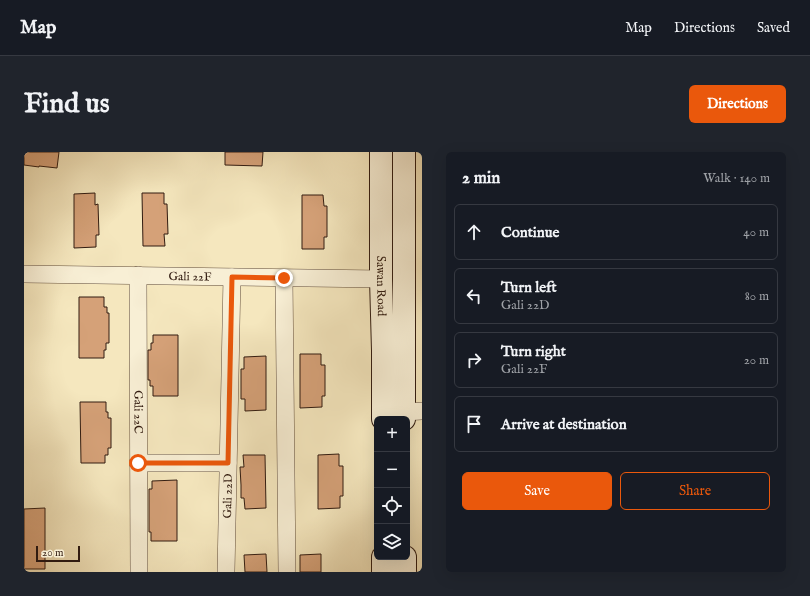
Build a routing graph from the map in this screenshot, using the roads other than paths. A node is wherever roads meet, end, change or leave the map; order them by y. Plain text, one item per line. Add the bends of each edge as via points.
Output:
1 (381, 152) edge
2 (404, 152) edge
3 (24, 274) edge
4 (138, 275) junction
5 (232, 277) junction
6 (284, 278) junction
7 (381, 279) junction
8 (410, 414) edge
9 (383, 416) edge
10 (138, 463) junction
11 (228, 463) junction
12 (383, 560) edge
13 (405, 560) edge
14 (139, 572) edge
15 (226, 572) edge
16 (286, 572) edge
17 (383, 572) edge
18 (405, 572) edge

1 - 7 main road, Sawan Road
2 - 8 main road, Sawan Road
3 - 4 street, Gali 22F
4 - 5 street, Gali 22F
4 - 10 street, Gali 22C
5 - 6 street, Gali 22F
5 - 11 street, Gali 22D
6 - 7 street, Gali 22F
6 - 16 street
7 - 9 main road, Sawan Road
10 - 11 street
10 - 14 street, Gali 22C
11 - 15 street, Gali 22D
12 - 17 main road
13 - 18 main road

